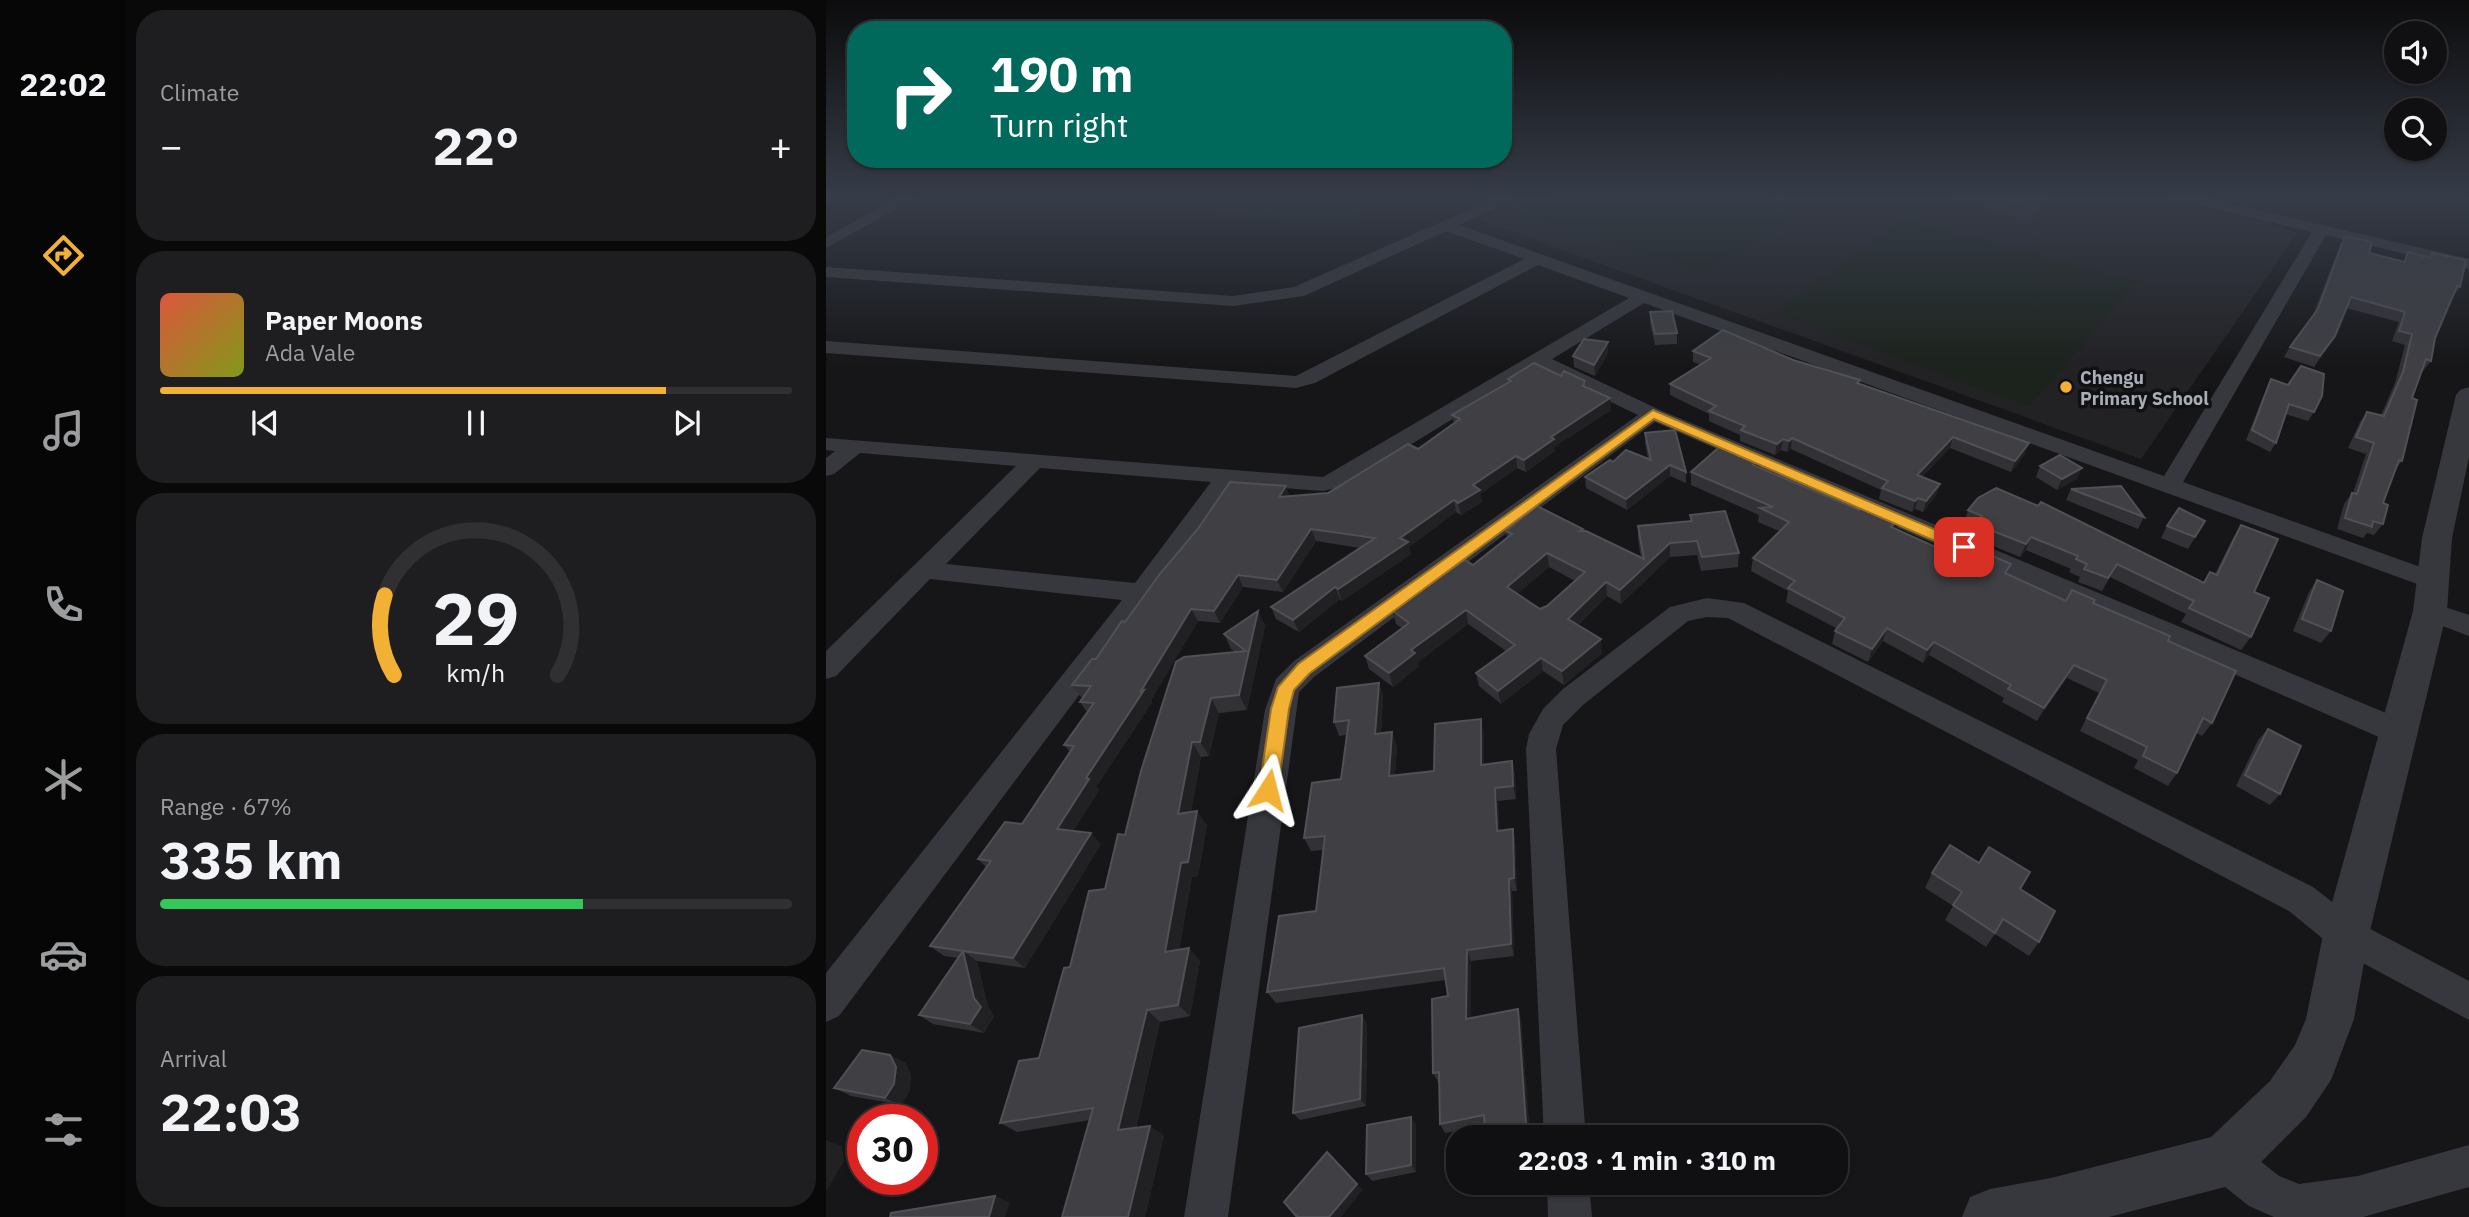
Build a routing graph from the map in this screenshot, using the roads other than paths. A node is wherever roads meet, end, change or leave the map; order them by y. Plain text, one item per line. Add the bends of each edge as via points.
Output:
1 (1387, 253) edge
2 (1524, 253) edge
3 (2308, 253) edge
4 (2420, 253) edge
5 (1539, 258) junction
6 (2469, 264) edge
7 (826, 272) edge
8 (1642, 297) junction
9 (826, 347) edge
10 (1538, 360) junction
11 (2469, 395) edge
12 (1653, 414) junction
13 (826, 444) edge
14 (854, 447) junction
15 (1033, 462) junction
16 (826, 469) edge
17 (1225, 478) junction
18 (2170, 485) junction
19 (923, 570) junction
20 (1142, 593) junction
21 (2431, 596) junction
22 (2469, 626) edge
23 (826, 668) edge
24 (2399, 732) junction
25 (2346, 935) junction
26 (2469, 1001) edge
27 (826, 1003) edge
28 (1564, 1125) edge
29 (2225, 1160) junction
30 (2469, 1166) edge
31 (1569, 1195) edge
32 (1206, 1217) edge
33 (1570, 1217) edge
34 (1990, 1217) edge

1 - 7 street via 1298,292 1233,301
2 - 5 street
3 - 18 street
4 - 6 street
5 - 8 street
5 - 9 street via 1296,382
8 - 10 street
8 - 18 street
10 - 12 street
10 - 17 street via 1333,482
11 - 21 street via 2437,538
12 - 24 street
12 - 32 street via 1304,668 1286,687
13 - 14 street
14 - 15 street
14 - 16 street
15 - 17 street
15 - 19 street
17 - 20 street
18 - 21 street
19 - 20 street
19 - 23 street
20 - 27 street
21 - 22 street
21 - 24 street
24 - 25 street
25 - 26 street
25 - 28 street via 2301,899 1735,610 1690,610 1573,697 1544,734
25 - 29 street via 2330,1019 2313,1062 2288,1099
29 - 30 street via 2264,1191 2300,1206 2358,1197
29 - 34 street
31 - 33 street

